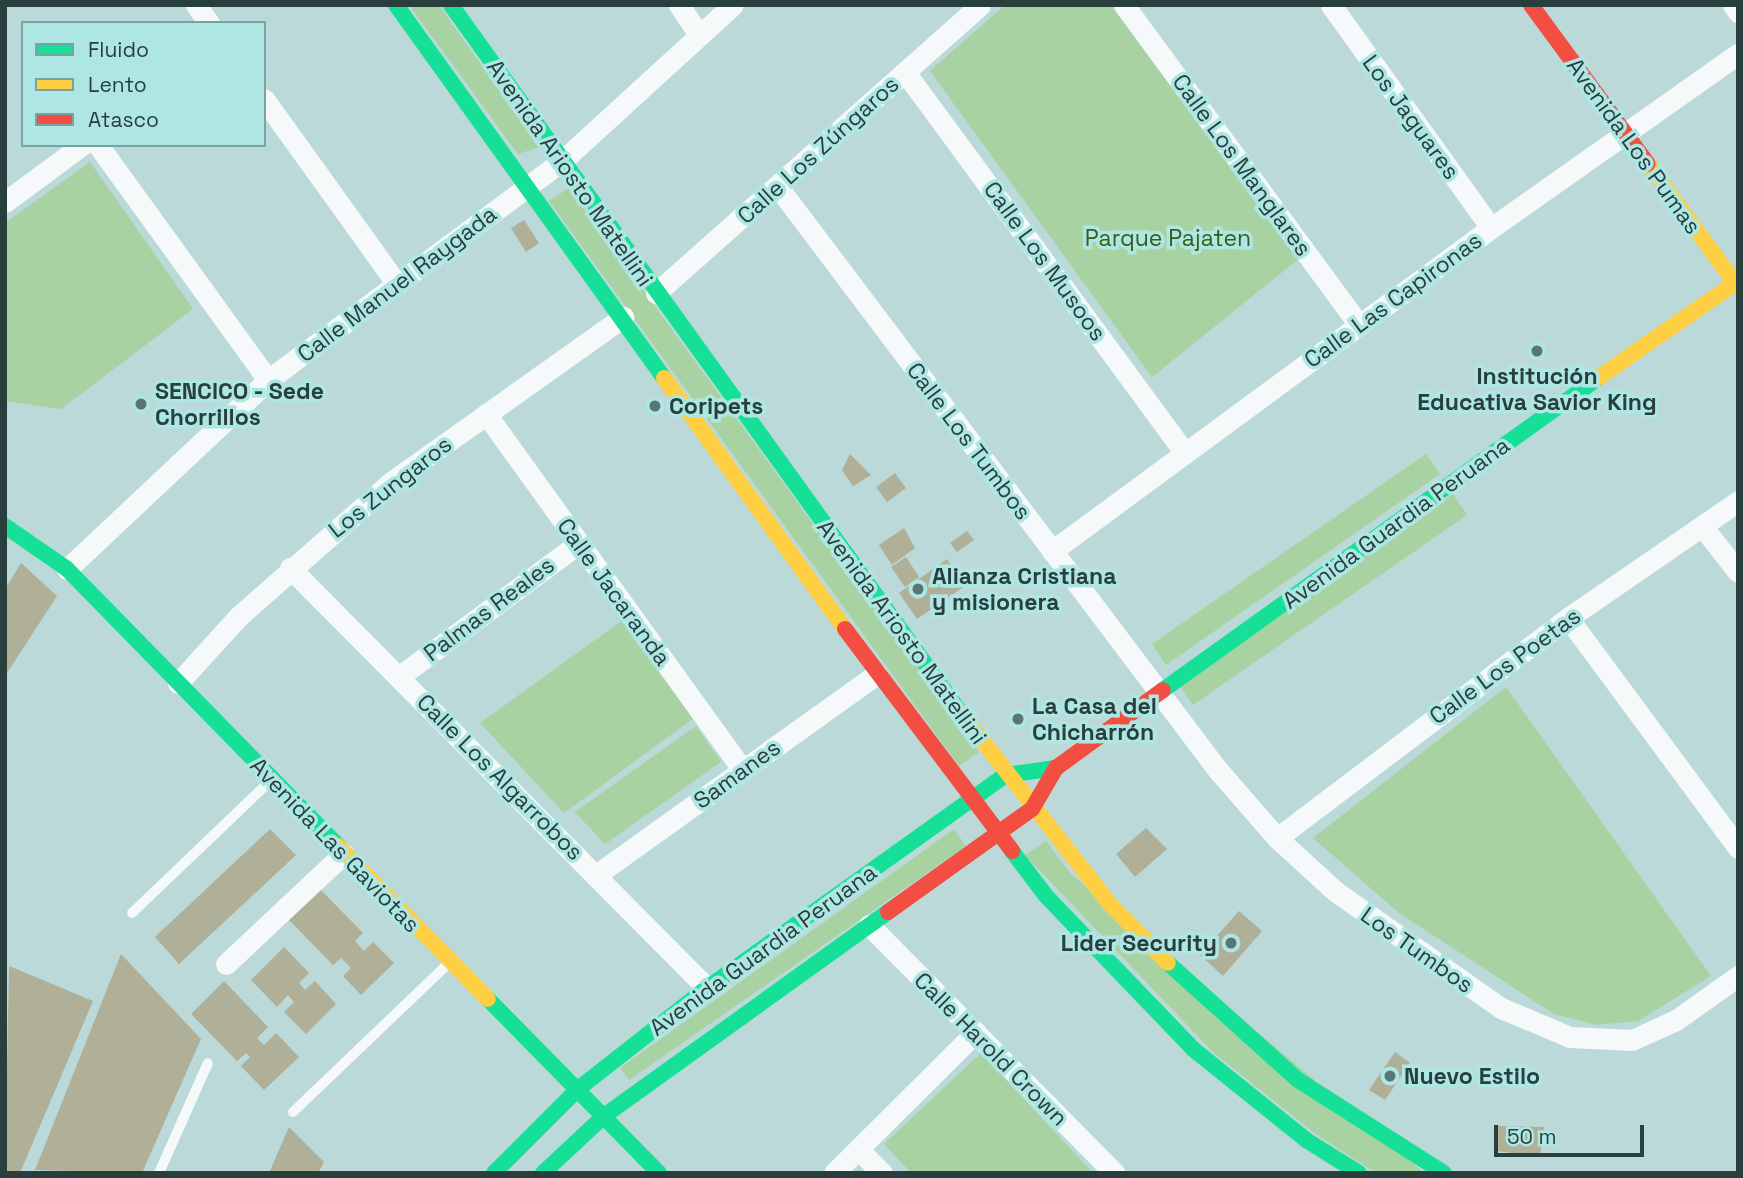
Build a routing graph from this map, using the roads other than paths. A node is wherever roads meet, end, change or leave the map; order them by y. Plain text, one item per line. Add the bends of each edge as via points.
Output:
1 (196, 5) edge
2 (396, 5) edge
3 (451, 5) edge
4 (679, 5) edge
5 (733, 5) edge
6 (980, 5) edge
7 (1125, 5) edge
8 (1331, 5) edge
9 (1531, 5) edge
10 (1733, 5) edge
11 (1738, 12) edge
12 (208, 21) edge
13 (699, 35) junction
14 (1738, 54) edge
15 (905, 72) junction
16 (266, 102) edge
17 (1625, 135) junction
18 (79, 147) edge
19 (99, 147) edge
20 (562, 161) junction
21 (778, 187) junction
22 (527, 188) junction
23 (5, 202) edge
24 (1491, 228) junction
25 (396, 283) junction
26 (1737, 283) edge
27 (656, 293) junction
28 (623, 317) junction
29 (1359, 325) junction
30 (268, 380) junction
31 (486, 414) junction
32 (1183, 452) junction
33 (1738, 502) edge
34 (5, 526) edge
35 (1702, 526) junction
36 (579, 543) junction
37 (1052, 551) junction
38 (290, 568) junction
39 (67, 569) junction
40 (1738, 572) edge
41 (1568, 618) junction
42 (877, 674) junction
43 (400, 676) junction
44 (178, 683) junction
45 (1162, 694) junction
46 (1056, 768) junction
47 (743, 770) junction
48 (1006, 775) junction
49 (271, 780) junction
50 (969, 799) junction
51 (1032, 809) junction
52 (997, 835) junction
53 (1277, 838) junction
54 (1738, 848) edge
55 (343, 854) junction
56 (596, 876) junction
57 (132, 913) dead end
58 (869, 925) junction
59 (450, 962) junction
60 (226, 964) dead end
61 (1738, 976) edge
62 (707, 988) junction
63 (976, 1032) junction
64 (208, 1063) dead end
65 (578, 1089) junction
66 (293, 1112) dead end
67 (604, 1116) junction
68 (858, 1149) junction
69 (159, 1173) edge
70 (494, 1173) edge
71 (543, 1173) edge
72 (659, 1173) edge
73 (834, 1173) edge
74 (882, 1173) edge
75 (1114, 1173) edge
76 (1359, 1173) edge
77 (1444, 1173) edge

1 - 12 street
2 - 22 street, Avenida Ariosto Matellini
3 - 20 street, Avenida Ariosto Matellini
4 - 13 street
5 - 13 street, Calle Manuel Raygada
6 - 15 street, Calle Los Zúngaros
7 - 29 street, Calle Los Manglares
8 - 24 street, Los Jaguares
9 - 17 street, Avenida Los Pumas
10 - 11 street
13 - 20 street, Calle Manuel Raygada
14 - 17 street, Calle Las Capironas
15 - 21 street, Calle Los Zúngaros
15 - 32 street, Calle Los Musoos
16 - 25 street
17 - 24 street, Calle Las Capironas
17 - 26 street, Avenida Los Pumas
18 - 23 street
19 - 30 street
20 - 22 street, Calle Manuel Raygada
20 - 27 street, Avenida Ariosto Matellini
21 - 27 street, Calle Los Zúngaros
21 - 37 street, Calle Los Tumbos
22 - 25 street, Calle Manuel Raygada
22 - 28 street, Avenida Ariosto Matellini
24 - 29 street, Calle Las Capironas
25 - 30 street, Calle Manuel Raygada
26 - 45 street, Avenida Guardia Peruana via 1466,469
27 - 48 street, Avenida Ariosto Matellini
28 - 31 street, Los Zungaros
28 - 42 street, Avenida Ariosto Matellini
29 - 32 street, Calle Las Capironas
30 - 39 street, Calle Manuel Raygada
31 - 36 street, Calle Jacaranda
31 - 38 street, Los Zungaros via 391,482
32 - 37 street, Calle Las Capironas
33 - 35 street, Calle Los Poetas
34 - 39 street, Avenida Las Gaviotas
35 - 40 street
35 - 41 street, Calle Los Poetas
36 - 43 street, Palmas Reales
36 - 47 street, Calle Jacaranda
37 - 45 street, Calle Los Tumbos
38 - 43 street, Calle Los Algarrobos
38 - 44 street, Los Zungaros
39 - 44 street, Avenida Las Gaviotas
41 - 53 street, Calle Los Poetas
41 - 54 street
42 - 47 street, Samanes
42 - 50 street, Avenida Ariosto Matellini
43 - 56 street, Calle Los Algarrobos
44 - 49 street, Avenida Las Gaviotas
45 - 46 street, Avenida Guardia Peruana
45 - 53 street, Los Tumbos
46 - 48 street, Avenida Guardia Peruana
46 - 51 street, Avenida Guardia Peruana
47 - 56 street, Samanes
48 - 50 street, Avenida Guardia Peruana
48 - 51 street, Avenida Ariosto Matellini
49 - 55 street, Avenida Las Gaviotas
49 - 57 lane
50 - 52 street, Avenida Ariosto Matellini
50 - 62 street, Avenida Guardia Peruana
51 - 52 street, Avenida Guardia Peruana
51 - 77 street, Avenida Ariosto Matellini via 1111,905 1213,1008 1298,1080
52 - 58 street, Avenida Guardia Peruana
52 - 76 street, Avenida Ariosto Matellini via 1086,943 1193,1049 1306,1140
53 - 61 street, Los Tumbos via 1367,916 1501,1008 1553,1034 1632,1040 1676,1020
55 - 59 street, Avenida Las Gaviotas
55 - 60 street
56 - 62 street, Calle Los Algarrobos
58 - 63 street, Calle Harold Crown
58 - 67 street, Avenida Guardia Peruana
59 - 65 street, Avenida Las Gaviotas
59 - 66 lane
62 - 65 street, Avenida Guardia Peruana
63 - 68 street
63 - 75 street, Calle Harold Crown
64 - 69 lane
65 - 67 street, Avenida Las Gaviotas
65 - 70 street, Avenida Guardia Peruana
67 - 71 street, Avenida Guardia Peruana
67 - 72 street, Avenida Las Gaviotas
68 - 73 street
68 - 74 street

